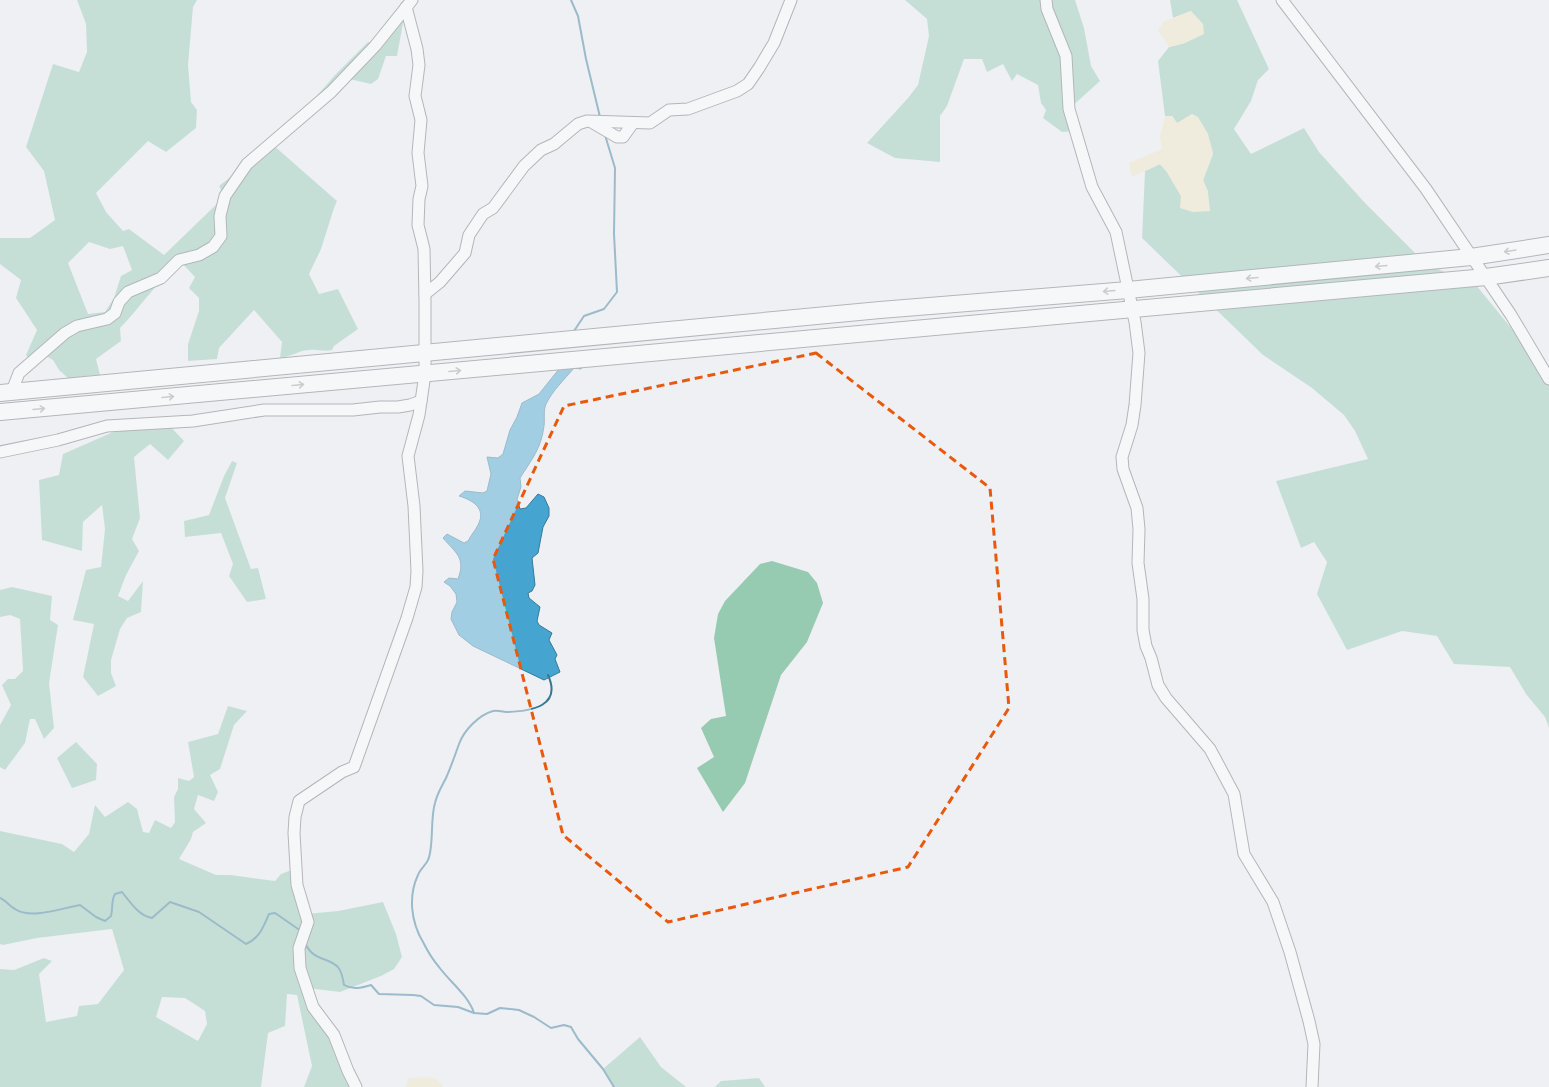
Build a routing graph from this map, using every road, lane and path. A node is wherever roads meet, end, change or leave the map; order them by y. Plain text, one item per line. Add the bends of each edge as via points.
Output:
1 (791, 0) edge
2 (1046, 0) edge
3 (1282, 0) edge
4 (409, 4) edge
5 (1549, 245) edge
6 (1472, 257) junction
7 (1549, 268) edge
8 (1486, 277) junction
9 (1128, 290) junction
10 (425, 294) junction
11 (1132, 308) junction
12 (425, 353) junction
13 (425, 374) junction
14 (1549, 380) edge
15 (6, 392) edge
16 (421, 401) junction
17 (0, 412) edge
18 (0, 452) edge
19 (356, 1087) edge
20 (1312, 1087) edge

1 - 10 street via 774,43 760,68 748,84 738,91 688,109 669,110 650,123 633,123 622,137 617,137 591,121 578,124 554,144 541,150 524,166 493,208 479,219 469,235 465,253 440,282
2 - 9 street via 1066,56 1069,109 1073,124 1092,187 1116,232
3 - 6 street via 1426,189
4 - 10 street via 419,65 415,96 421,120 418,153 422,186 418,224 424,249
4 - 15 street via 375,46 331,92 247,164 225,196 220,216 221,236 213,247 199,255 179,260 161,278 128,292 119,302 115,313 107,319 77,326 65,333 19,373
5 -> 6 highway
6 - 8 street
6 -> 9 highway
7 - 8 highway
8 - 11 highway
8 - 14 street
9 - 11 street
9 -> 12 highway
10 - 12 street
13 -> 11 highway
11 - 20 street via 1139,353 1136,405 1122,457 1137,508 1138,563 1146,646 1158,686 1210,749 1234,794 1244,854 1273,902 1309,1021 1314,1044
12 - 13 street
12 - 15 highway
13 - 16 street
17 -> 13 highway
16 - 18 street via 398,407 264,410 193,421 107,426 58,440
16 - 19 street via 408,456 414,506 417,571 416,587 408,618 354,767 342,772 299,801 295,817 297,885 308,922 298,948 300,968 313,1007 334,1034

